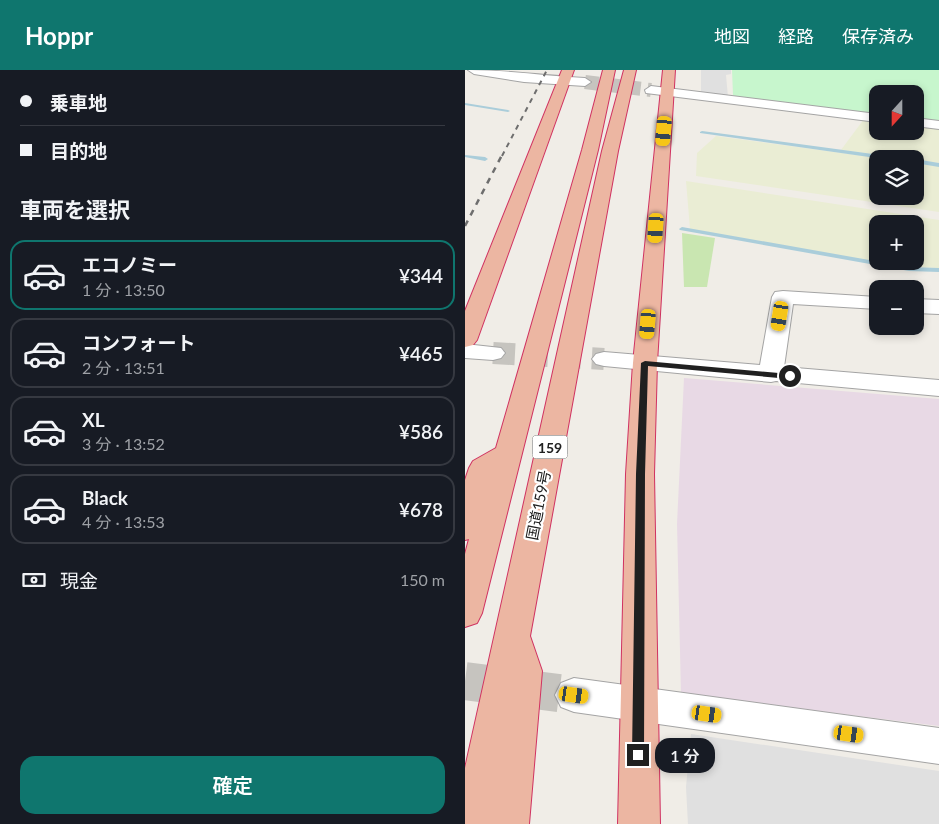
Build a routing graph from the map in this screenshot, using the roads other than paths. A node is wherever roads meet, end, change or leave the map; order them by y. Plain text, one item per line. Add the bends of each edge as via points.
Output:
1 (473, 70) edge
2 (609, 70) edge
3 (630, 70) edge
4 (566, 75) edge
5 (585, 82) tunnel mouth
6 (662, 84) edge
7 (869, 117) edge
8 (924, 123) edge
9 (939, 125) edge
10 (869, 302) edge
11 (924, 306) edge
12 (939, 307) edge
13 (465, 340) edge
14 (465, 351) edge
15 (493, 353) tunnel mouth
16 (605, 359) tunnel mouth
17 (645, 363) junction
18 (771, 375) junction
19 (939, 388) edge
20 (507, 454) junction
21 (465, 529) edge
22 (465, 613) edge
23 (513, 633) junction
24 (574, 695) tunnel mouth
25 (638, 704) junction
26 (939, 746) edge
27 (474, 824) edge
28 (509, 824) edge
29 (639, 824) edge

1 - 4 street via 524,78
2 - 20 highway, 159
3 - 23 highway, 国道159号 / 159 via 610,150
4 - 5 street
4 - 13 highway
6 - 7 street
6 - 17 highway
8 - 9 street
10 - 18 street via 783,297
11 - 12 street
14 - 15 street
16 - 17 street
17 - 18 street
17 - 25 highway via 640,474
18 - 19 street
20 - 21 highway via 483,468
20 - 22 highway, 159
23 - 27 highway, 国道159号 / 159
23 - 28 highway, 159 via 524,671
24 - 25 street
25 - 26 street
25 - 29 highway

